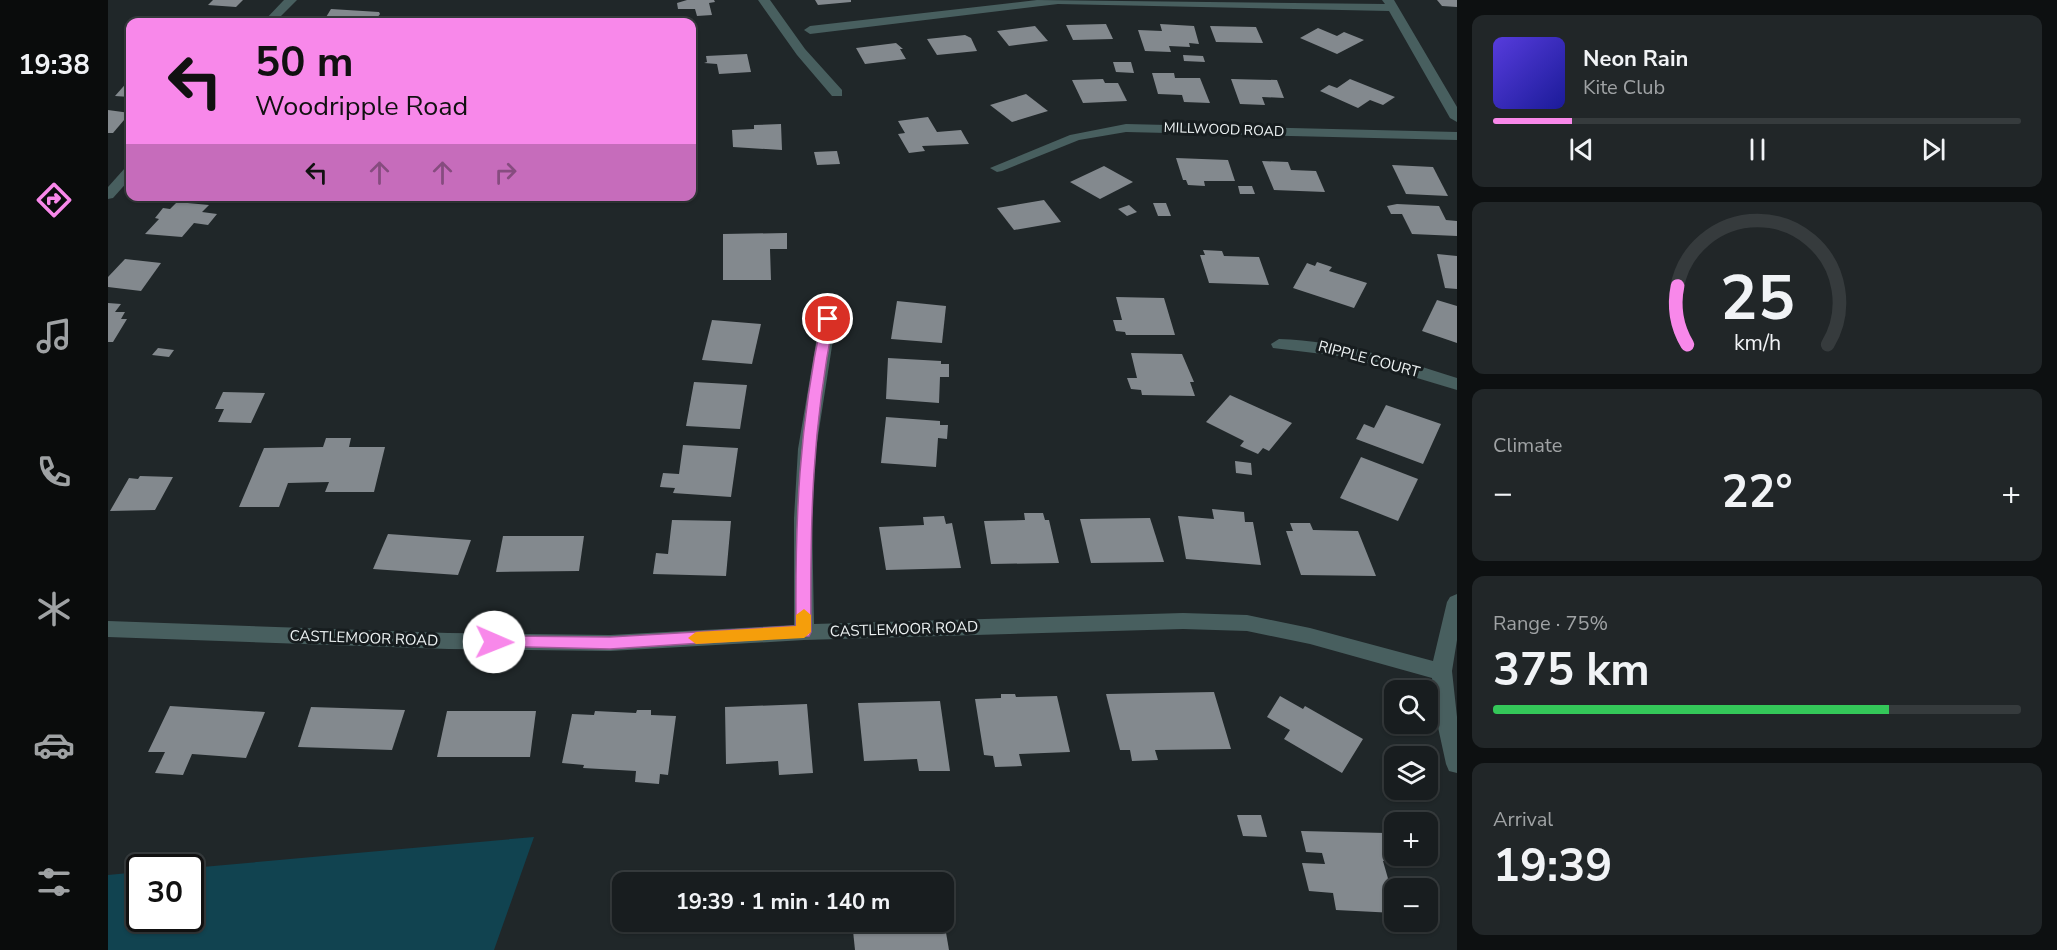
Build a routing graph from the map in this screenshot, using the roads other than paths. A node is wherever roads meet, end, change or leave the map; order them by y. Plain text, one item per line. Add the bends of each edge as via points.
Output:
1 (291, 0) edge
2 (764, 0) edge
3 (1390, 4) edge
4 (274, 18) edge
5 (810, 30) dead end
6 (837, 93) dead end
7 (1457, 118) edge
8 (1457, 136) edge
9 (998, 168) dead end
10 (126, 175) edge
11 (108, 195) edge
12 (831, 301) dead end
13 (1279, 344) dead end
14 (1457, 384) edge
15 (1457, 602) edge
16 (108, 629) edge
17 (804, 632) junction
18 (1442, 672) junction
19 (1457, 764) edge

1 - 4 street
2 - 6 street via 801,52
3 - 5 street via 1058,1
3 - 7 street
8 - 9 street, MILLWOOD ROAD via 1126,128 1070,137
10 - 11 street
12 - 17 street via 807,451 802,525
13 - 14 street, RIPPLE COURT via 1345,350
15 - 18 street
16 - 17 street, CASTLEMOOR ROAD via 610,643
17 - 18 street, CASTLEMOOR ROAD via 1183,621 1247,623
18 - 19 street

